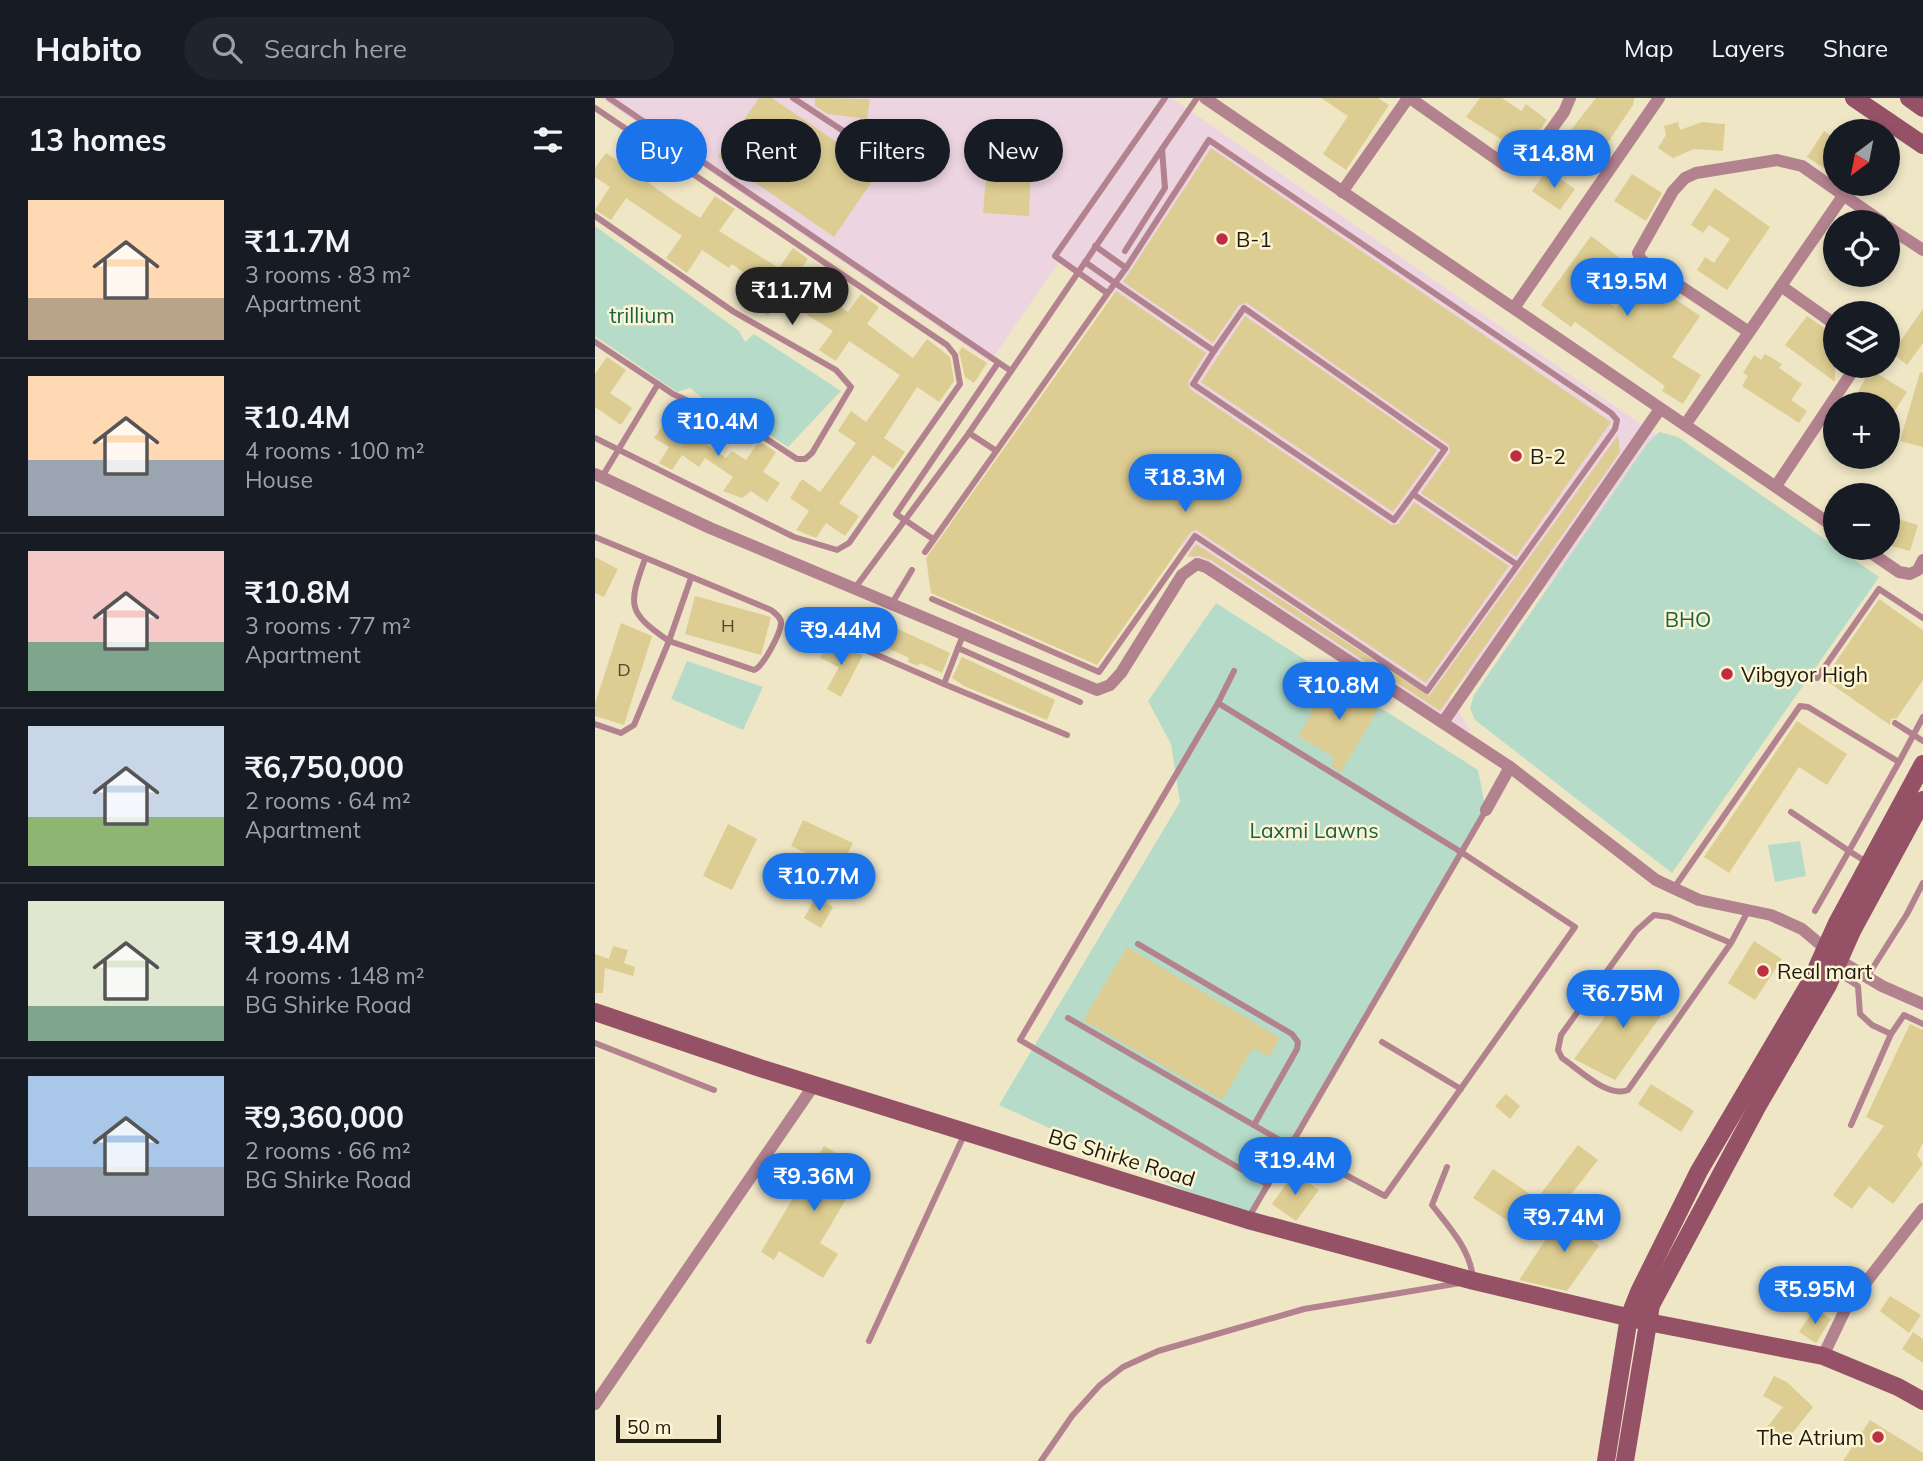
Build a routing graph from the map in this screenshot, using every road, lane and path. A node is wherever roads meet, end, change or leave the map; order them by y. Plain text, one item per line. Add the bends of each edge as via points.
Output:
1 (609, 98) edge
2 (793, 98) edge
3 (1165, 98) edge
4 (1196, 98) edge
5 (1205, 98) edge
6 (1409, 98) edge
7 (1570, 98) edge
8 (1659, 98) edge
9 (1854, 98) edge
10 (1909, 98) edge
11 (595, 108) edge
12 (1923, 108) edge
13 (835, 126) edge
14 (1923, 145) edge
15 (1162, 149) junction
16 (1823, 181) edge
17 (1342, 191) junction
18 (1843, 196) joint
19 (1864, 210) edge
20 (595, 216) edge
21 (1900, 235) edge
22 (1095, 246) junction
23 (1923, 250) edge
24 (1125, 251) dead end
25 (1085, 262) junction
26 (1126, 268) junction
27 (1079, 272) junction
28 (1115, 284) junction
29 (1781, 286) junction
30 (1107, 293) junction
31 (1514, 308) junction
32 (1823, 316) edge
33 (1749, 332) junction
34 (595, 342) edge
35 (1215, 351) junction
36 (998, 363) junction
37 (1011, 371) junction
38 (1848, 378) edge
39 (658, 384) junction
40 (1660, 409) junction
41 (1685, 425) junction
42 (969, 433) junction
43 (595, 439) edge
44 (618, 450) junction
45 (995, 450) junction
46 (598, 475) edge
47 (1776, 486) junction
48 (1413, 494) junction
49 (905, 519) junction
50 (1823, 519) edge
51 (595, 537) edge
52 (933, 539) junction
53 (925, 552) dead end
54 (645, 559) junction
55 (1882, 560) edge
56 (1923, 560) edge
57 (1516, 564) junction
58 (912, 570) dead end
59 (691, 578) junction
60 (854, 589) junction
61 (932, 599) dead end
62 (891, 604) junction
63 (1923, 618) edge
64 (963, 635) junction
65 (669, 641) junction
66 (845, 641) dead end
67 (958, 648) junction
68 (1234, 671) dead end
69 (1817, 678) dead end
70 (944, 684) junction
71 (1080, 702) dead end
72 (1218, 703) junction
73 (1923, 717) edge
74 (1444, 721) junction
75 (1895, 723) dead end
76 (595, 724) edge
77 (1067, 735) dead end
78 (1913, 735) junction
79 (1923, 741) edge
80 (1899, 762) junction
81 (1923, 764) edge
82 (1510, 767) junction
83 (1923, 800) edge
84 (1486, 810) joint
85 (1791, 812) dead end
86 (1849, 851) junction
87 (1461, 852) junction
88 (1869, 864) junction
89 (1923, 883) edge
90 (1674, 888) junction
91 (1748, 911) junction
92 (1815, 911) dead end
93 (1731, 943) junction
94 (1138, 944) dead end
95 (1834, 961) junction
96 (1867, 977) junction
97 (1923, 1004) edge
98 (595, 1012) edge
99 (1068, 1018) dead end
100 (1923, 1024) edge
101 (1891, 1034) junction
102 (1382, 1042) dead end
103 (595, 1043) edge
104 (814, 1085) junction
105 (1461, 1089) junction
106 (714, 1090) dead end
107 (1254, 1125) junction
108 (1851, 1125) dead end
109 (965, 1132) junction
110 (1290, 1146) junction
111 (1310, 1156) dead end
112 (1447, 1167) dead end
113 (1268, 1185) junction
114 (1923, 1209) edge
115 (1248, 1220) junction
116 (1473, 1281) junction
117 (1629, 1317) junction
118 (1648, 1322) junction
119 (869, 1341) dead end
120 (1823, 1356) junction
121 (1923, 1401) edge
122 (595, 1404) edge
123 (1041, 1461) edge
124 (1606, 1461) edge
125 (1625, 1461) edge

1 - 36 lane
2 - 13 lane
3 - 27 lane via 1055,256
4 - 15 lane
5 - 17 street
6 - 7 street via 1516,169 1525,166
6 - 17 street
8 - 31 street
9 - 14 street
10 - 12 street
11 - 44 lane via 947,345 955,355 960,384 849,543 837,550 794,537
15 - 22 lane
15 - 24 lane via 1165,188
16 - 33 street via 1802,166 1777,160 1696,173 1685,177 1673,191 1640,245 1641,260
17 - 31 street
18 - 19 street
18 - 29 street
20 - 39 lane via 734,312 836,370 851,387 812,453 797,459 753,430
21 - 23 street
22 - 25 lane
22 - 26 lane
25 - 27 lane
25 - 28 lane
26 - 28 lane
26 - 57 lane via 1209,140 1611,413 1615,429
27 - 30 lane
27 - 37 lane
28 - 30 lane
28 - 35 lane
29 - 32 street
29 - 33 street
30 - 45 lane
31 - 40 street
33 - 41 street
34 - 39 lane
35 - 48 lane via 1193,384 1394,520
35 - 48 lane via 1244,308 1394,412 1445,449
36 - 37 lane
36 - 49 lane via 897,514
37 - 42 lane
38 - 47 street
39 - 44 lane
40 - 41 street
40 - 74 street
41 - 47 street
42 - 45 lane
42 - 49 lane
43 - 44 lane
44 - 46 lane
45 - 52 lane
46 - 60 street
47 - 50 street
48 - 57 lane
49 - 52 lane
49 - 60 lane
51 - 54 lane
52 - 53 lane
54 - 59 lane
54 - 65 lane via 632,605 636,616
55 - 56 street via 1910,574
57 - 61 lane via 1427,691 1195,536 1098,672
58 - 62 lane
59 - 65 lane
59 - 65 lane via 771,610 781,625 763,663 754,670
60 - 62 street
62 - 64 street
63 - 69 lane via 1879,589
64 - 67 lane
64 - 74 street via 1097,690 1121,673 1182,575 1197,564
65 - 76 lane via 634,725 621,733
66 - 70 lane
67 - 70 lane
67 - 71 lane
68 - 72 lane
70 - 77 lane
72 - 87 lane
72 - 113 lane via 1020,1040
73 - 78 lane
74 - 82 street
75 - 78 lane
78 - 79 lane
78 - 80 lane
80 - 86 lane
80 - 90 lane via 1800,706
81 - 88 street
82 - 84 street
82 - 90 street via 1656,880
83 - 95 street
84 - 87 lane
85 - 86 lane
86 - 88 lane
86 - 92 lane
87 - 105 lane via 1575,927
87 - 110 lane
88 - 95 street via 1837,923
89 - 96 lane
90 - 91 street via 1699,900
91 - 93 lane
91 - 95 street via 1802,929
93 - 93 lane via 1628,1090 1609,1090 1562,1058 1558,1050 1561,1035 1636,931 1654,915
94 - 107 lane via 1293,1034 1297,1049
95 - 96 street
95 - 101 lane via 1858,986 1860,1014
95 - 117 street via 1699,1171
95 - 118 street via 1672,1262 1651,1305
96 - 97 street
98 - 104 street, BG Shirke Road
99 - 107 lane
100 - 101 lane via 1904,1015
101 - 108 lane
102 - 105 lane
103 - 106 lane
104 - 109 street, BG Shirke Road
104 - 122 street
105 - 111 lane via 1385,1196
107 - 110 lane
109 - 115 street, BG Shirke Road
109 - 119 lane
110 - 113 lane
112 - 116 lane via 1432,1205 1460,1241 1471,1263
113 - 115 lane
114 - 120 street via 1846,1308
115 - 116 street, BG Shirke Road
116 - 117 street, BG Shirke Road
116 - 123 lane via 1304,1309 1158,1351 1123,1367 1100,1385
117 - 118 street, BG Shirke Road
117 - 124 street
118 - 120 street, BG Shirke Road
118 - 125 street
120 - 121 street, BG Shirke Road

